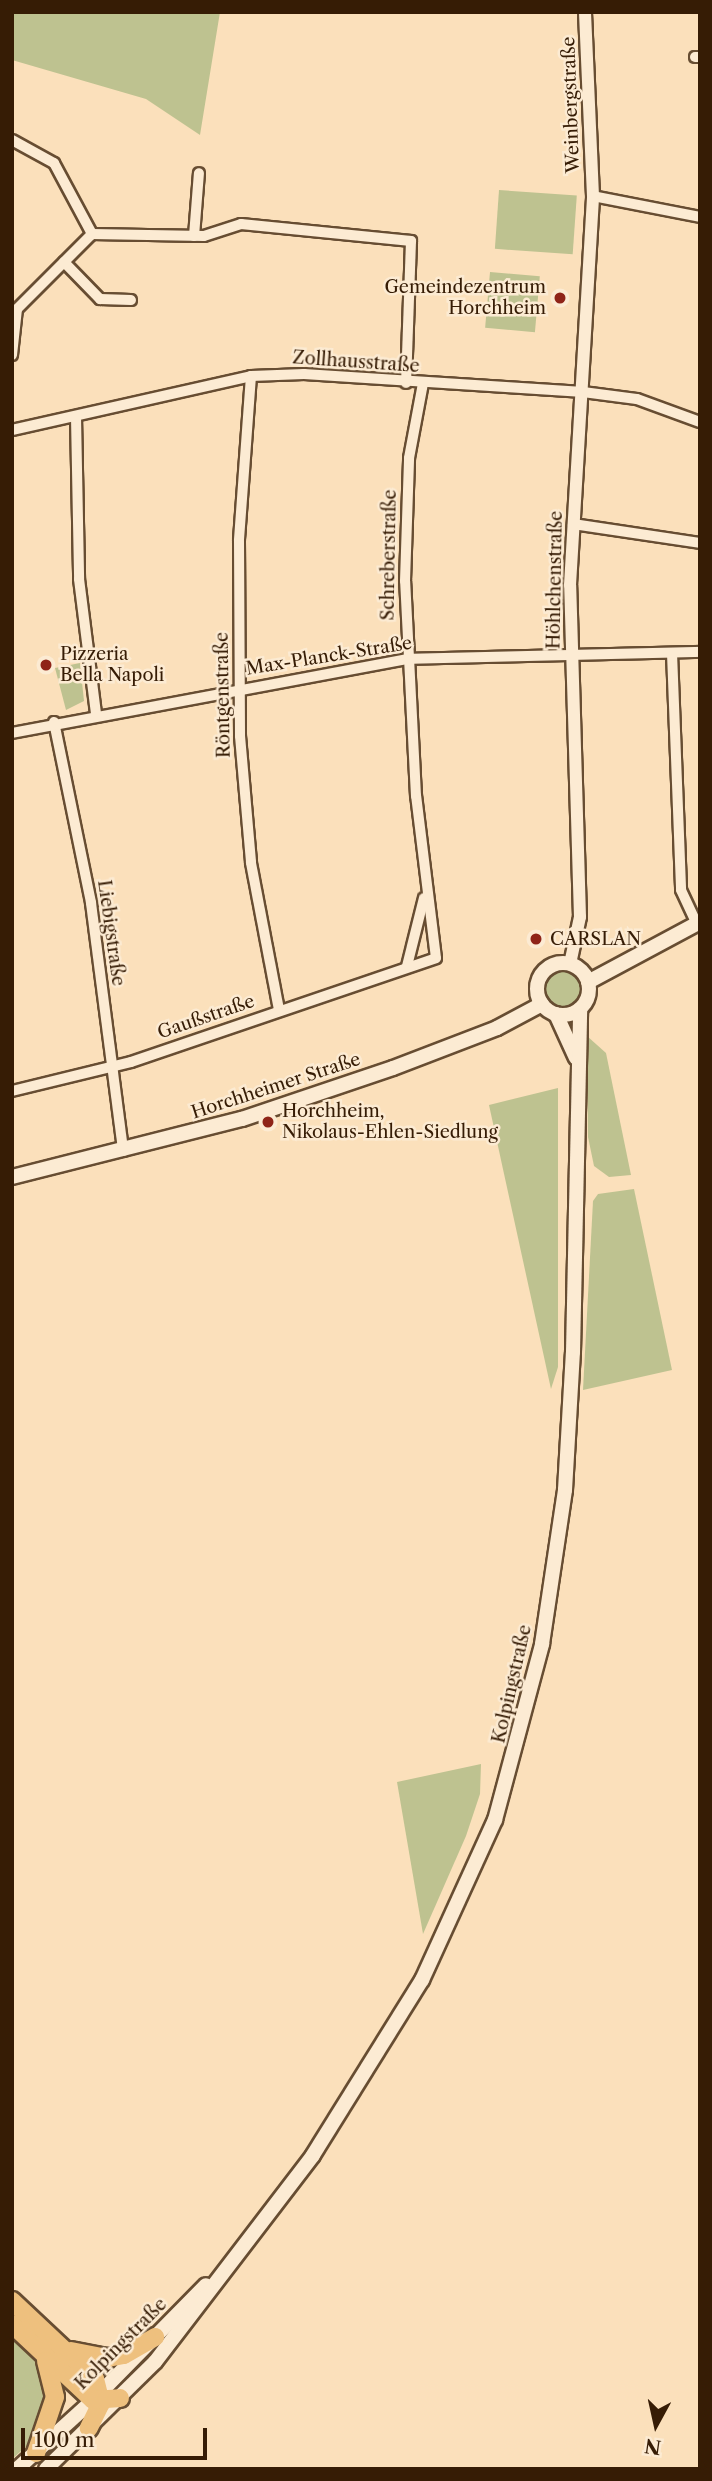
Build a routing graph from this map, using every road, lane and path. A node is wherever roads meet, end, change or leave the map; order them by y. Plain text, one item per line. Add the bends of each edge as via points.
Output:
1 (585, 12) edge
2 (12, 140) edge
3 (199, 173) dead end
4 (593, 195) junction
5 (700, 218) edge
6 (92, 234) junction
7 (194, 236) junction
8 (64, 262) junction
9 (131, 300) dead end
10 (14, 315) edge
11 (12, 355) edge
12 (251, 376) junction
13 (406, 383) junction
14 (423, 383) junction
15 (583, 392) junction
16 (76, 417) junction
17 (700, 422) edge
18 (12, 430) edge
19 (573, 524) junction
20 (700, 543) edge
21 (700, 652) edge
22 (672, 653) junction
23 (571, 656) junction
24 (407, 659) junction
25 (240, 688) junction
26 (96, 714) junction
27 (54, 722) junction
28 (12, 733) edge
29 (425, 895) junction
30 (699, 923) edge
31 (570, 964) junction
32 (407, 966) junction
33 (588, 982) junction
34 (542, 1004) junction
35 (580, 1009) junction
36 (279, 1010) junction
37 (556, 1014) junction
38 (578, 1066) junction
39 (110, 1067) junction
40 (12, 1091) edge
41 (123, 1151) junction
42 (12, 1177) edge
43 (249, 2241) junction
44 (12, 2301) edge
45 (12, 2324) edge
46 (155, 2337) junction
47 (68, 2350) junction
48 (43, 2355) junction
49 (98, 2398) junction
50 (121, 2399) junction
51 (89, 2428) junction
52 (36, 2453) junction
53 (17, 2469) edge
54 (46, 2469) edge

1 - 4 street, Weinbergstraße
2 - 6 street via 54,163
3 - 7 street
4 - 5 street
4 - 15 street, Höhlchenstraße
6 - 7 street
6 - 8 street
7 - 13 street via 241,224 411,241
8 - 9 street via 100,299
8 - 10 street
10 - 11 street
12 - 13 street, Zollhausstraße via 304,374
12 - 16 street, Zollhausstraße
12 - 25 street, Röntgenstraße via 239,541
13 - 14 street, Zollhausstraße
14 - 15 street, Zollhausstraße
14 - 24 street, Schreberstraße via 407,492
15 - 17 street, Zollhausstraße via 637,399
15 - 19 street, Höhlchenstraße
16 - 18 street, Zollhausstraße
16 - 26 street via 79,579
19 - 20 street
19 - 23 street, Höhlchenstraße
21 - 22 street, Max-Planck-Straße
22 - 23 street, Max-Planck-Straße
22 - 30 street via 681,890
23 - 24 street, Max-Planck-Straße
23 - 31 street, Höhlchenstraße via 580,917
24 - 25 street, Max-Planck-Straße
24 - 29 street, Schreberstraße
25 - 26 street, Max-Planck-Straße
25 - 36 street, Röntgenstraße via 251,863
26 - 27 street, Max-Planck-Straße
27 - 28 street, Max-Planck-Straße
27 - 39 street, Liebigstraße via 91,903
29 - 32 street, Schreberstraße
29 - 32 street, Schreberstraße via 436,958
30 - 33 main road
31 - 33 main road
31 - 34 main road via 557,964 542,974 537,990
32 - 36 street, Gaußstraße
33 - 35 main road via 587,999
34 - 37 main road
34 - 41 main road, Horchheimer Straße via 393,1068 236,1121
35 - 37 main road
35 - 38 main road, Kolpingstraße
36 - 39 street, Gaußstraße
37 - 38 main road, Kolpingstraße via 567,1030
38 - 43 main road, Kolpingstraße via 574,1315 565,1490 542,1644 517,1752 490,1832 422,1980 313,2155
39 - 40 street, Gaußstraße
39 - 41 street, Liebigstraße
41 - 42 main road, Horchheimer Straße
43 - 46 main road, Kolpingstraße
43 - 50 main road, Kolpingstraße via 183,2329
44 - 47 highway
45 - 48 highway
46 - 47 highway via 124,2355 108,2358
46 - 49 main road, Kolpingstraße
47 - 49 highway via 95,2379
48 - 49 highway
48 - 52 highway via 55,2382 55,2397
49 - 50 highway
49 - 51 highway
49 - 52 main road, Kolpingstraße
50 - 51 main road, Kolpingstraße
51 - 54 main road, Kolpingstraße
52 - 53 main road, Kolpingstraße

